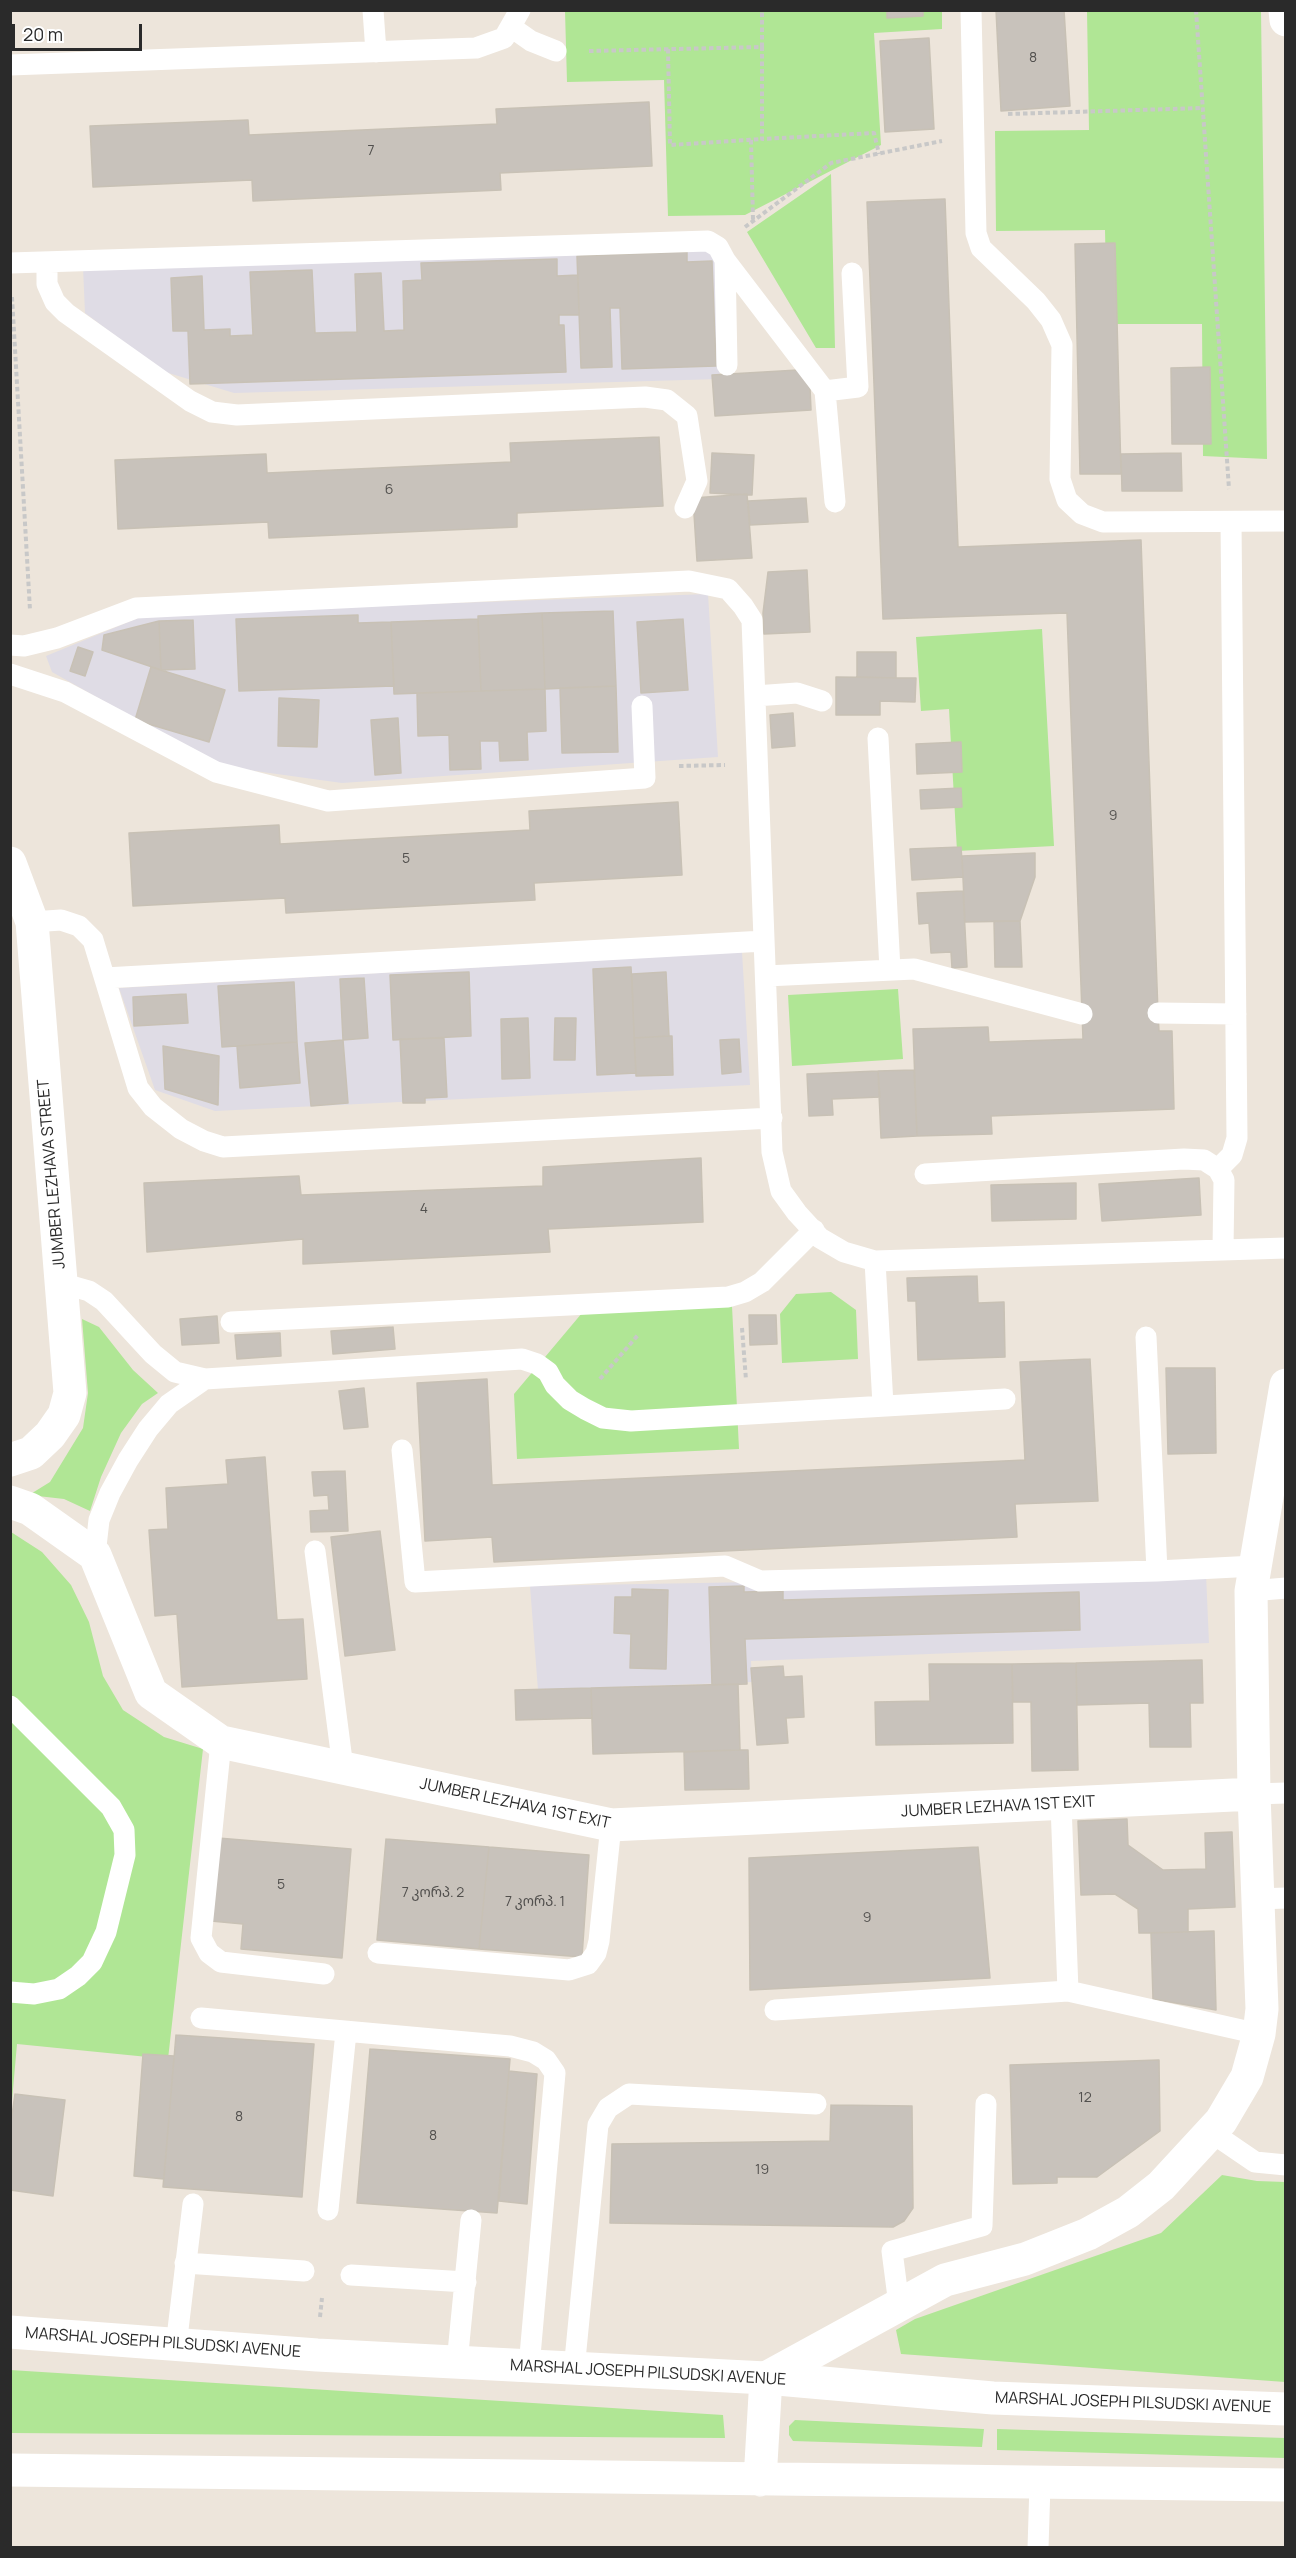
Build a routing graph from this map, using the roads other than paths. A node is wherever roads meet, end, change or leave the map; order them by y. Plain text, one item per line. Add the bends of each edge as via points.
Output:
1 (373, 10) edge
2 (971, 10) edge
3 (1285, 10) edge
4 (516, 19) edge
5 (1286, 20) edge
6 (556, 51) road end
7 (376, 52) junction
8 (10, 65) edge
9 (722, 253) junction
10 (47, 262) junction
11 (10, 263) edge
12 (852, 273) dead end
13 (727, 366) dead end
14 (825, 391) junction
15 (835, 502) dead end
16 (685, 508) dead end
17 (1286, 521) edge
18 (1231, 522) junction
19 (10, 645) edge
20 (10, 674) edge
21 (755, 696) junction
22 (822, 701) dead end
23 (642, 706) dead end
24 (878, 738) dead end
25 (10, 863) edge
26 (32, 922) junction
27 (764, 941) junction
28 (890, 970) junction
29 (766, 975) junction
30 (105, 978) junction
31 (1158, 1013) dead end
32 (1082, 1014) dead end
33 (1236, 1014) junction
34 (772, 1118) junction
35 (1218, 1169) junction
36 (925, 1174) dead end
37 (814, 1230) junction
38 (1286, 1248) edge
39 (1223, 1249) junction
40 (875, 1261) junction
41 (61, 1283) junction
42 (231, 1322) dead end
43 (1146, 1337) dead end
44 (205, 1379) junction
45 (1286, 1385) edge
46 (1005, 1399) dead end
47 (883, 1405) junction
48 (402, 1450) dead end
49 (10, 1460) edge
50 (10, 1502) edge
51 (315, 1551) dead end
52 (95, 1555) junction
53 (1157, 1571) junction
54 (1253, 1579) junction
55 (1286, 1588) edge
56 (10, 1706) edge
57 (221, 1742) junction
58 (343, 1768) junction
59 (1270, 1793) edge
60 (1061, 1804) junction
61 (611, 1825) junction
62 (1272, 1898) edge
63 (378, 1953) dead end
64 (324, 1974) dead end
65 (1068, 1991) junction
66 (10, 1992) edge
67 (775, 2010) dead end
68 (201, 2018) dead end
69 (346, 2032) junction
70 (1259, 2034) junction
71 (816, 2104) dead end
72 (986, 2104) dead end
73 (1211, 2132) junction
74 (1286, 2165) edge
75 (193, 2204) dead end
76 (328, 2210) dead end
77 (471, 2220) dead end
78 (185, 2263) junction
79 (304, 2271) dead end
80 (351, 2275) dead end
81 (466, 2282) junction
82 (899, 2306) junction
83 (10, 2332) edge
84 (176, 2346) junction
85 (457, 2363) junction
86 (529, 2367) junction
87 (574, 2370) junction
88 (766, 2378) junction
89 (1286, 2409) edge
90 (10, 2470) edge
91 (760, 2480) junction
92 (1040, 2484) junction
93 (1286, 2485) edge
94 (1038, 2547) edge

1 - 7 lane
2 - 18 lane via 976,233 981,248 1051,320 1062,345 1060,479 1067,500 1082,514 1103,522
3 - 5 street
4 - 6 lane via 531,41
4 - 7 lane via 504,38 476,48
7 - 8 lane
9 - 10 lane via 708,241
9 - 13 lane
9 - 14 lane
10 - 11 lane
10 - 16 lane via 47,284 66,313 190,401 212,412 645,397 667,400 687,416 698,481
12 - 14 lane via 858,387
14 - 15 lane
17 - 18 lane
18 - 33 lane
19 - 21 lane via 57,638 136,608 688,581 728,589 752,620
20 - 23 lane via 65,692 216,772 328,801 645,778
21 - 22 lane via 797,693
21 - 27 lane
24 - 28 lane
25 - 26 street, JUMBER LEZHAVA STREET
26 - 30 lane via 61,920 79,926 93,940
26 - 41 street, JUMBER LEZHAVA STREET
27 - 29 lane
27 - 30 lane
28 - 29 lane
28 - 32 lane via 914,969
29 - 34 lane
30 - 34 lane via 138,1088 153,1107 181,1129 224,1147
31 - 33 lane
33 - 35 lane via 1237,1138 1232,1155
34 - 37 lane via 772,1152 781,1191
35 - 36 lane via 1204,1160 1184,1159
35 - 39 lane via 1224,1180
37 - 40 lane via 844,1252
37 - 42 lane via 762,1282 728,1297
38 - 39 lane
39 - 40 lane
40 - 47 lane
41 - 44 lane via 89,1291 104,1301 175,1372
41 - 49 street, JUMBER LEZHAVA STREET via 70,1393 64,1415 32,1453
43 - 53 lane
44 - 47 lane via 522,1359 548,1372 555,1385 578,1405 603,1418 631,1421
44 - 52 lane via 169,1404 138,1445 99,1520
45 - 54 street
46 - 47 lane
48 - 53 lane via 416,1581 725,1566 760,1581
50 - 52 street via 30,1509
51 - 58 lane
52 - 57 street, JUMBER LEZHAVA 1ST EXIT via 151,1693
53 - 54 lane
54 - 55 lane
54 - 59 street
56 - 66 lane via 111,1807 124,1830 125,1855 106,1932 92,1962 59,1989 34,1994
57 - 58 street, JUMBER LEZHAVA 1ST EXIT
57 - 64 lane via 201,1938 209,1953 221,1962
58 - 61 street, JUMBER LEZHAVA 1ST EXIT
59 - 60 street, JUMBER LEZHAVA 1ST EXIT
59 - 62 street
60 - 61 street, JUMBER LEZHAVA 1ST EXIT
60 - 65 lane
61 - 63 lane via 599,1941 588,1964 569,1970
62 - 70 street
65 - 67 lane
65 - 70 lane
68 - 69 lane
69 - 76 lane
69 - 86 lane via 510,2046 546,2060 555,2073
70 - 73 street via 1247,2077
71 - 87 lane via 629,2094 608,2108 598,2125
72 - 82 lane via 982,2226 892,2251
73 - 74 lane via 1255,2162
73 - 82 street via 1161,2186 1128,2212 1088,2234 1025,2259 945,2280
75 - 78 lane
77 - 81 lane
78 - 79 lane
78 - 84 lane
80 - 81 lane
81 - 85 lane
82 - 88 street
83 - 84 street, MARSHAL JOSEPH PILSUDSKI AVENUE
84 - 85 street, MARSHAL JOSEPH PILSUDSKI AVENUE
85 - 86 street, MARSHAL JOSEPH PILSUDSKI AVENUE
86 - 87 street, MARSHAL JOSEPH PILSUDSKI AVENUE
87 - 88 street, MARSHAL JOSEPH PILSUDSKI AVENUE
88 - 89 street, MARSHAL JOSEPH PILSUDSKI AVENUE via 993,2398
88 - 91 street
90 - 91 street
91 - 92 street
92 - 93 street
92 - 94 lane

